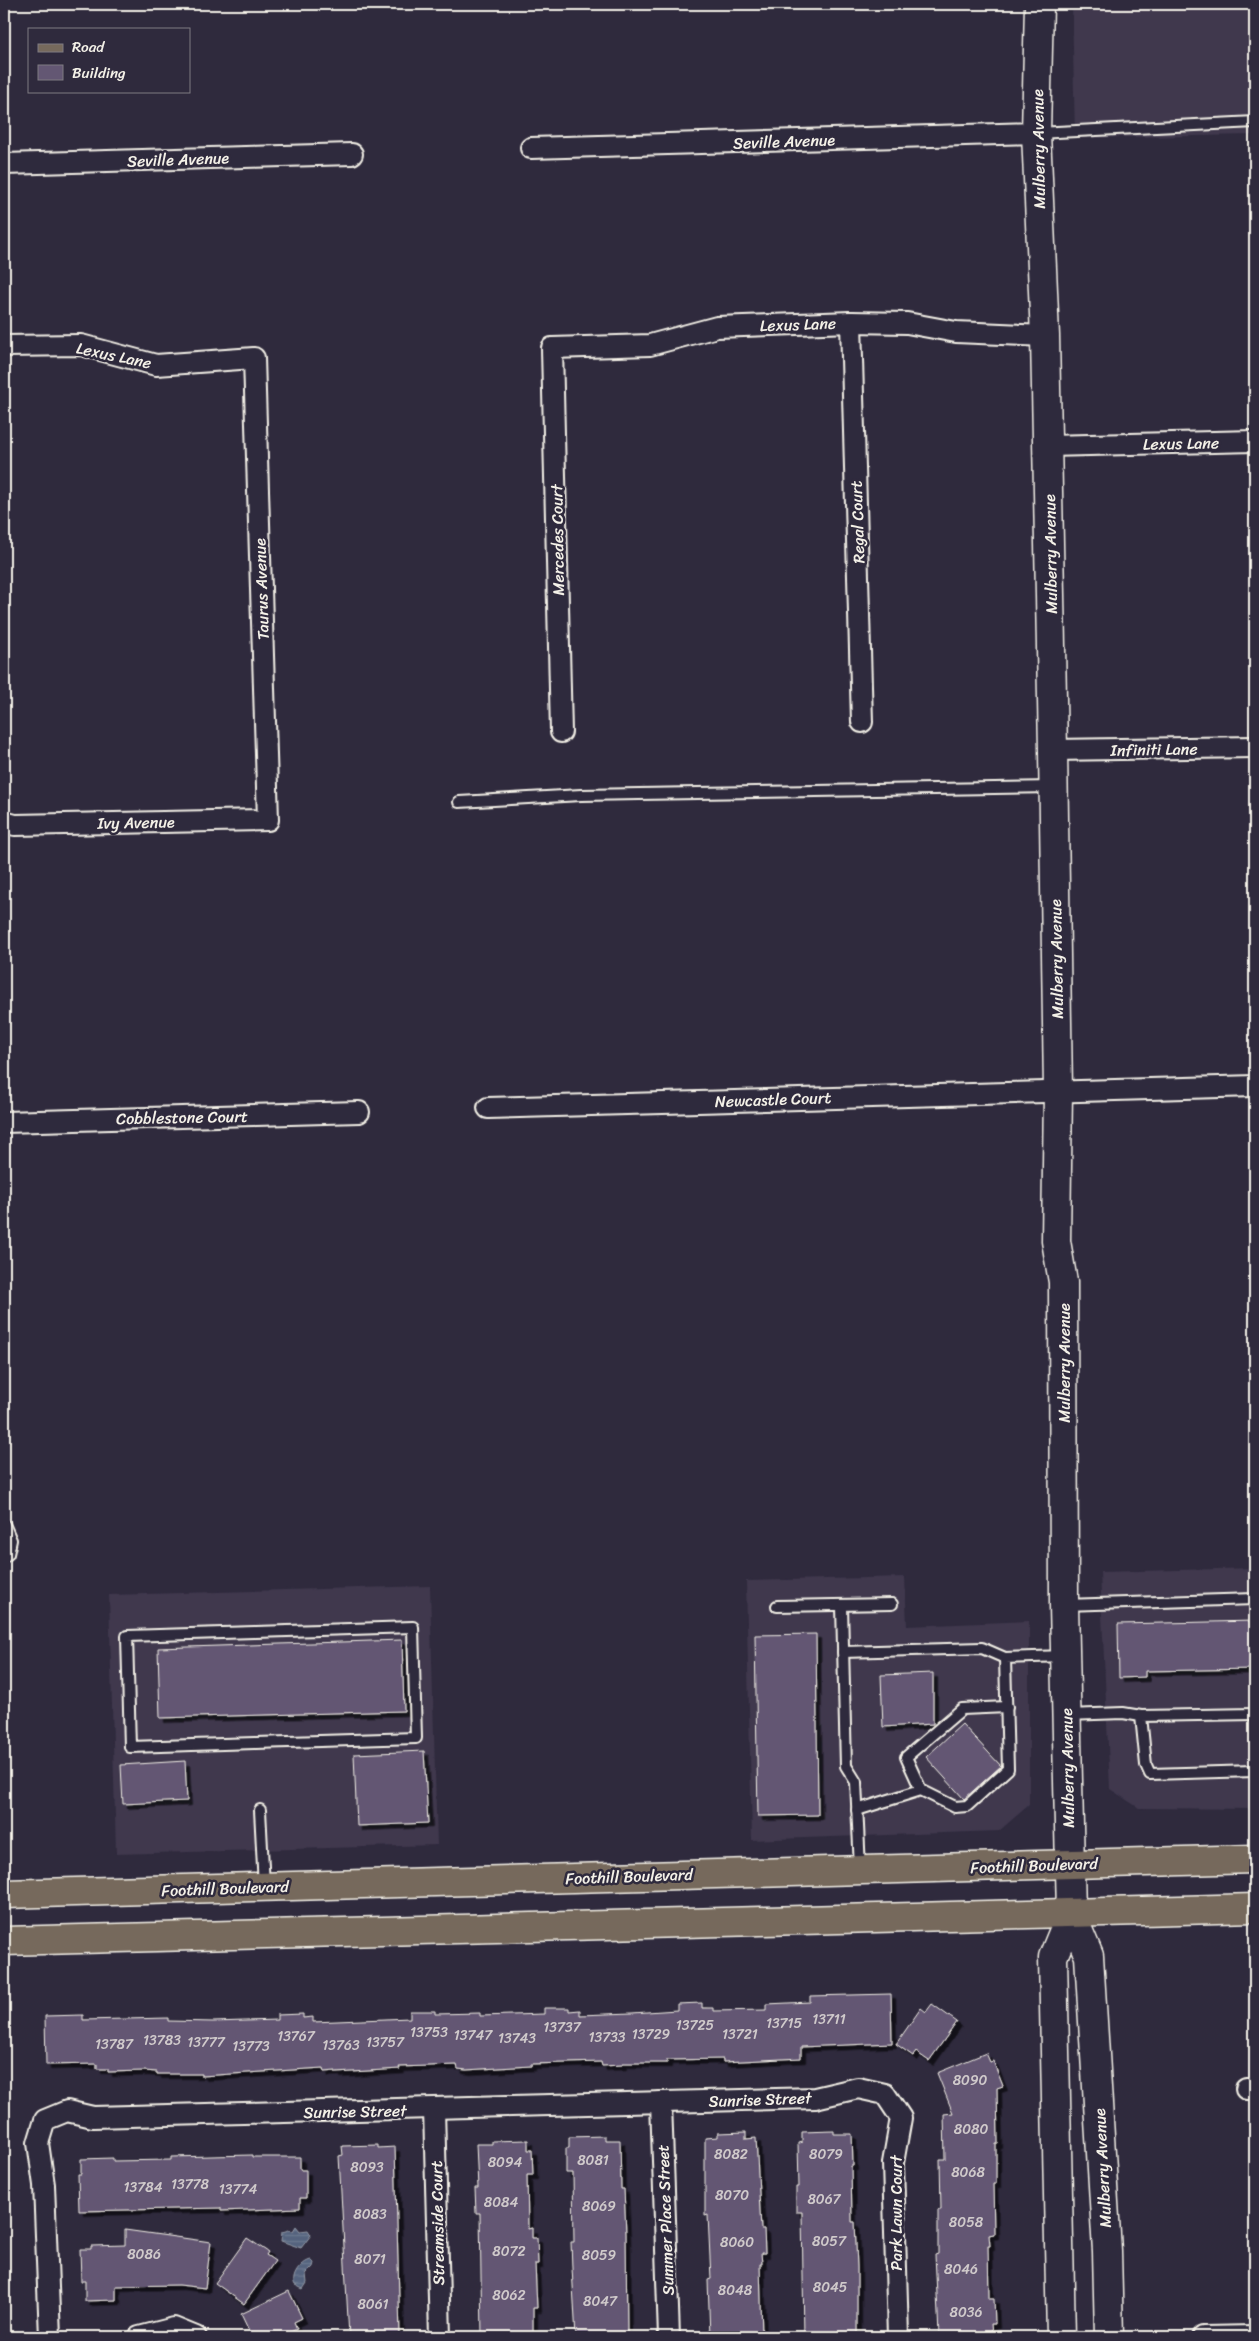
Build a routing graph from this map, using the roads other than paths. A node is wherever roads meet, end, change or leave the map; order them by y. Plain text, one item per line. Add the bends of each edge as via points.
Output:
1 (1040, 4) edge
2 (1255, 122) edge
3 (1036, 134) junction
4 (531, 148) dead end
5 (352, 154) dead end
6 (4, 164) edge
7 (851, 322) junction
8 (1045, 336) junction
9 (4, 346) edge
10 (552, 348) joint
11 (254, 358) joint
12 (1255, 441) edge
13 (1048, 446) junction
14 (862, 722) dead end
15 (562, 732) dead end
16 (1255, 747) edge
17 (1053, 750) junction
18 (1053, 786) junction
19 (459, 802) dead end
20 (268, 820) joint
21 (4, 822) edge
22 (1255, 1086) edge
23 (1058, 1091) junction
24 (488, 1108) dead end
25 (360, 1112) dead end
26 (4, 1122) edge
27 (4, 1524) edge
28 (4, 1557) edge
29 (1255, 1599) edge
30 (892, 1604) dead end
31 (1064, 1605) junction
32 (778, 1606) dead end
33 (842, 1606) junction
34 (843, 1652) junction
35 (1065, 1656) junction
36 (1006, 1658) junction
37 (1007, 1706) junction
38 (1255, 1714) edge
39 (1066, 1715) junction
40 (1141, 1716) junction
41 (322, 1741) joint
42 (1255, 1771) edge
43 (921, 1790) junction
44 (260, 1810) dead end
45 (857, 1810) junction
46 (1255, 1859) edge
47 (1069, 1864) junction
48 (860, 1870) junction
49 (264, 1887) junction
50 (4, 1894) edge
51 (1255, 1908) edge
52 (1071, 1913) junction
53 (4, 1941) edge
54 (885, 2094) joint
55 (662, 2102) junction
56 (434, 2109) junction
57 (1255, 2336) edge
58 (50, 2337) edge
59 (139, 2337) edge
60 (196, 2337) edge
61 (440, 2337) edge
62 (668, 2337) edge
63 (898, 2337) edge
64 (1061, 2337) edge
65 (1109, 2337) edge
66 (1204, 2337) edge

1 - 3 street, Mulberry Avenue
2 - 3 lane
3 - 4 street, Seville Avenue
3 - 8 street, Mulberry Avenue
5 - 6 street, Seville Avenue
7 - 8 street, Lexus Lane via 907,323 956,332
7 - 10 street, Lexus Lane via 716,327 650,345
7 - 14 street, Regal Court
8 - 13 street, Mulberry Avenue
9 - 11 street, Lexus Lane via 81,345 156,365
10 - 15 street, Mercedes Court
11 - 20 street, Taurus Avenue
12 - 13 street, Lexus Lane
13 - 17 street, Mulberry Avenue
16 - 17 street, Infiniti Lane
17 - 18 street, Mulberry Avenue
18 - 19 lane via 581,795
18 - 23 street, Mulberry Avenue
20 - 21 street, Ivy Avenue via 15,825
22 - 23 street, Newcastle Court
23 - 24 street, Newcastle Court
23 - 31 street, Mulberry Avenue via 1056,1241 1063,1282
25 - 26 street, Cobblestone Court
27 - 28 lane via 11,1540 8,1554
29 - 31 lane
30 - 33 lane
31 - 35 street, Mulberry Avenue
32 - 33 lane
33 - 34 lane
34 - 36 lane via 982,1648
34 - 45 lane via 846,1766 856,1782
35 - 36 lane
35 - 39 street, Mulberry Avenue
36 - 37 lane
37 - 43 lane via 962,1709 906,1757
37 - 43 lane via 1008,1769 967,1806 954,1807
38 - 40 lane
39 - 40 lane via 1123,1713
39 - 47 street, Mulberry Avenue
40 - 42 lane via 1146,1765 1150,1774
41 - 41 lane via 416,1738 413,1626 126,1636 130,1747
43 - 45 lane
44 - 49 lane
45 - 48 lane
46 - 47 main road, Foothill Boulevard
47 - 48 main road, Foothill Boulevard
47 - 52 street, Mulberry Avenue
48 - 49 main road, Foothill Boulevard
49 - 50 main road, Foothill Boulevard
51 - 52 main road
52 - 53 main road
52 - 64 street, Mulberry Avenue via 1052,1957
52 - 65 street, Mulberry Avenue via 1090,1960
54 - 55 street, Sunrise Street via 858,2088 815,2098
54 - 63 street, Park Lawn Court via 900,2118 893,2163
55 - 56 street, Sunrise Street
55 - 62 street, Summer Place Street
56 - 58 street, Sunrise Street via 93,2116 67,2111 45,2120 38,2143 44,2185
56 - 61 street, Streamside Court
57 - 66 street
59 - 60 street via 174,2328

